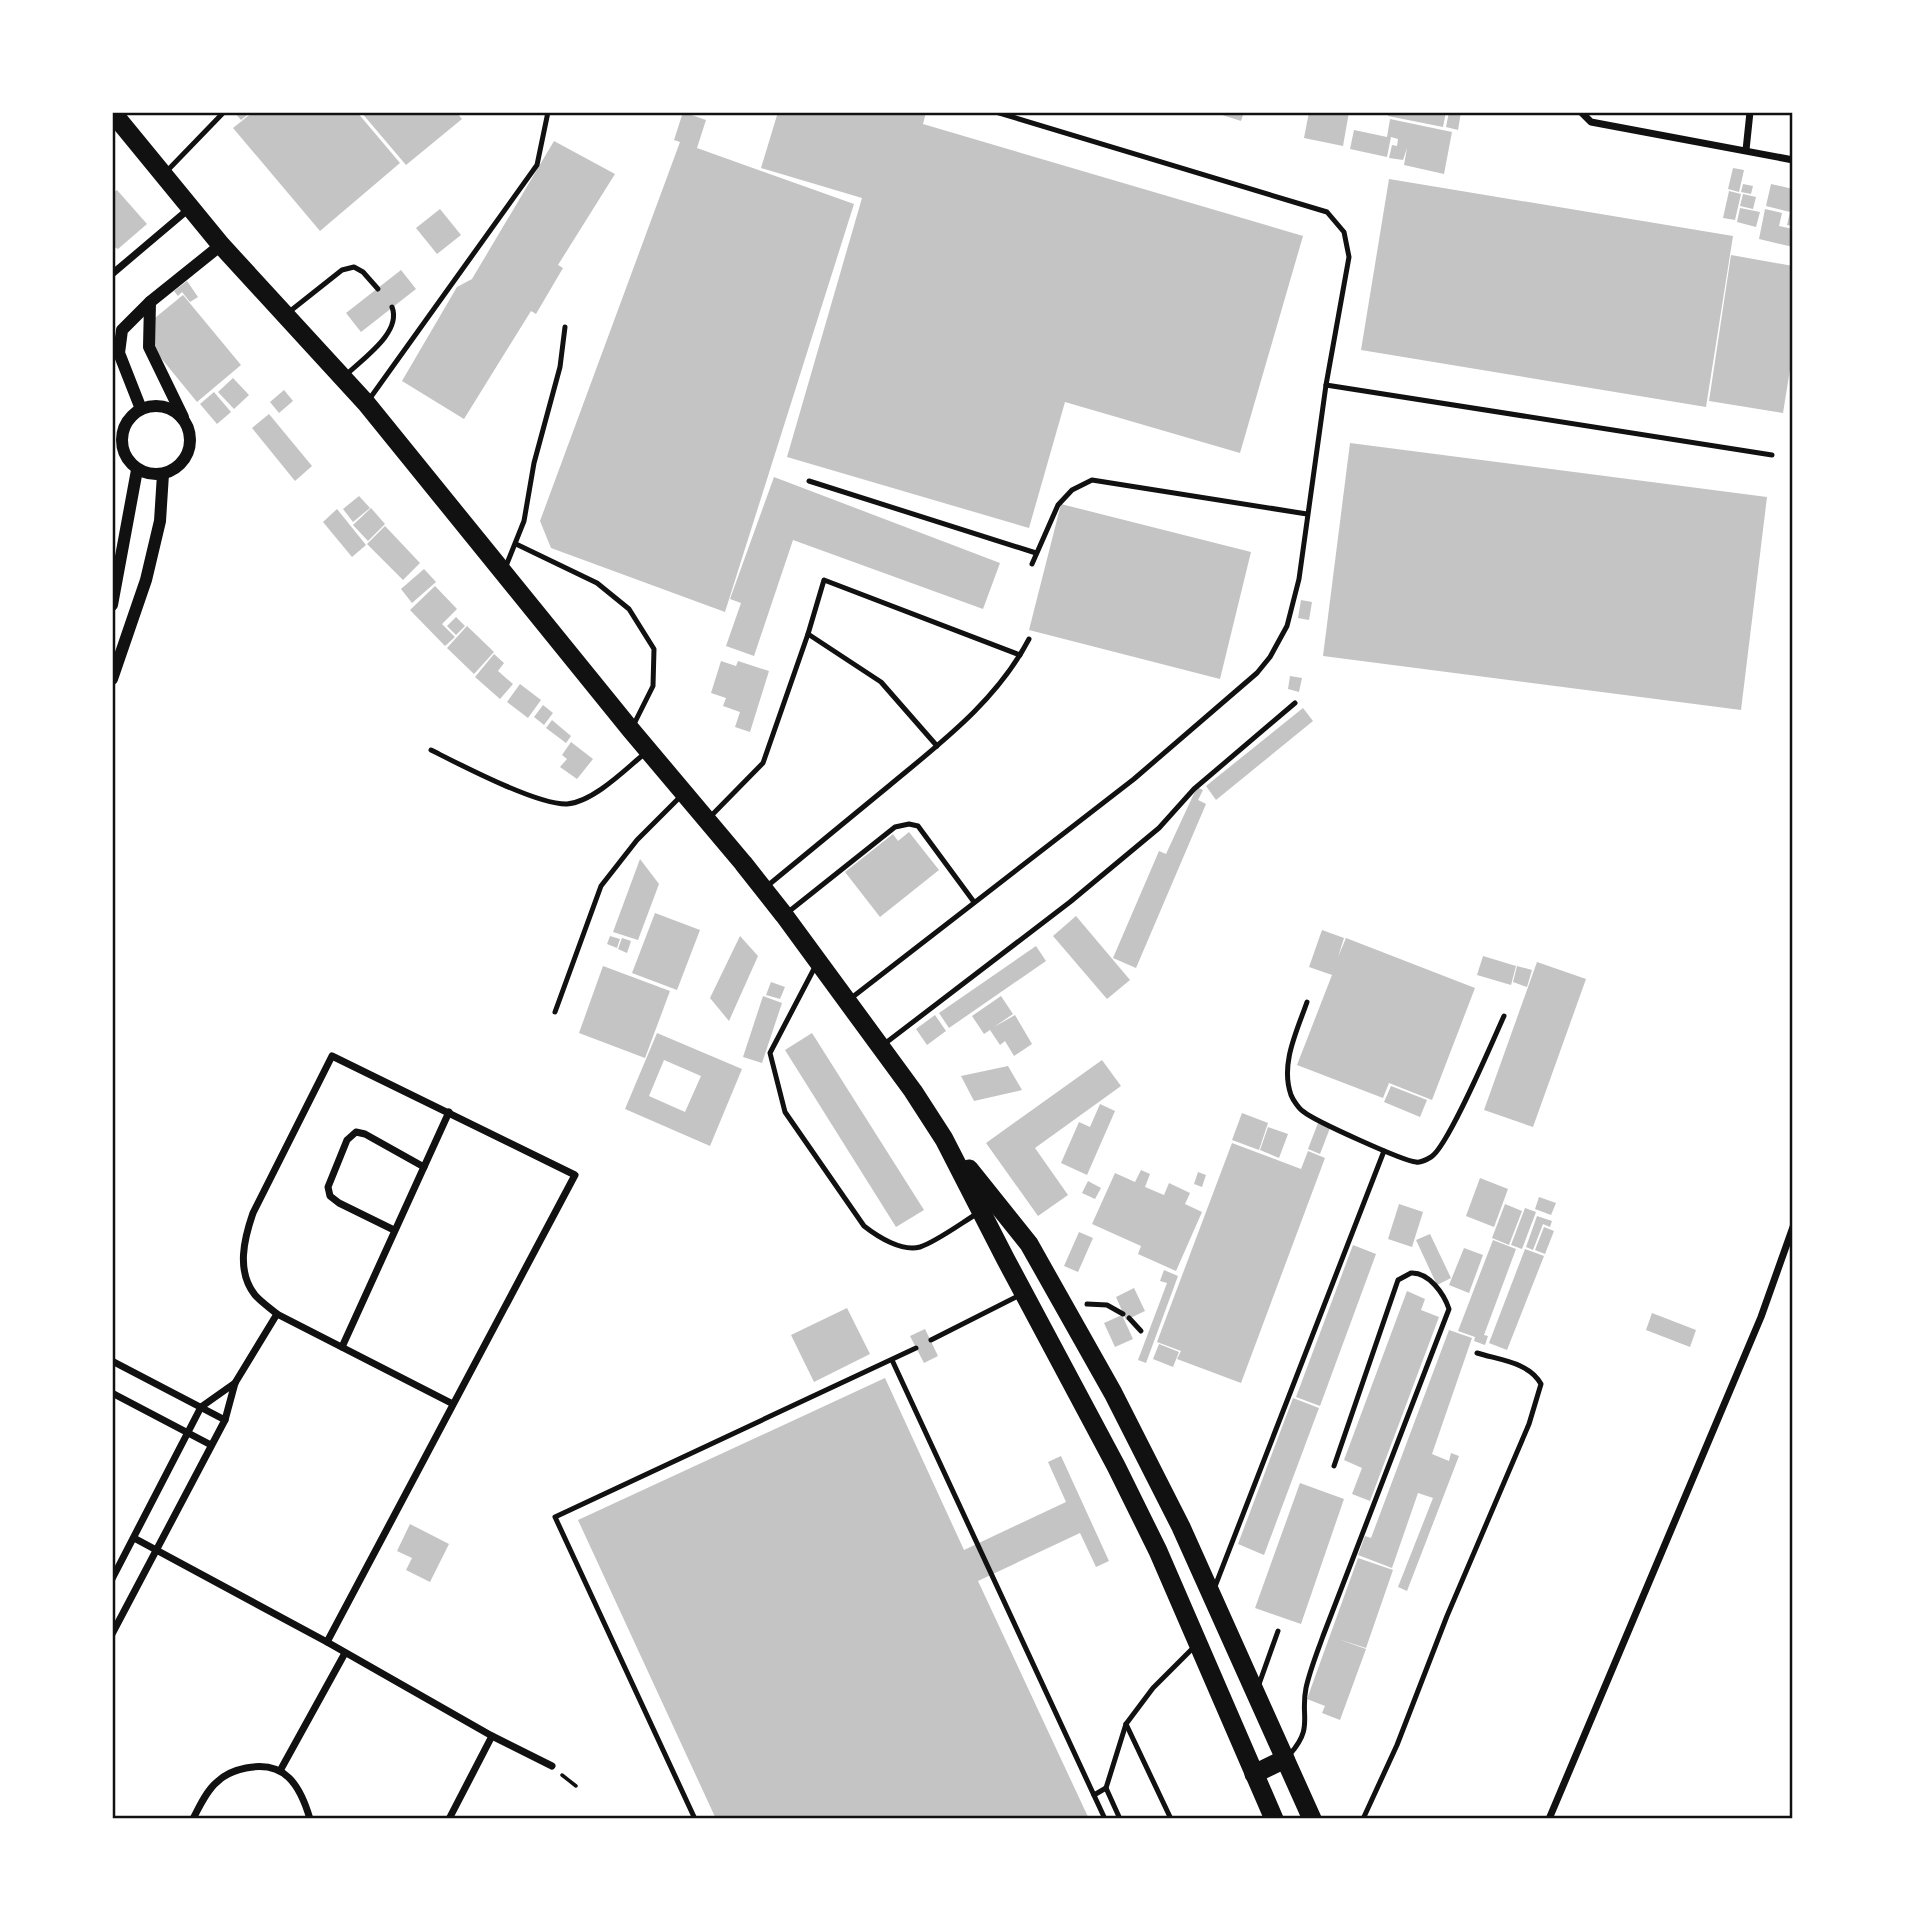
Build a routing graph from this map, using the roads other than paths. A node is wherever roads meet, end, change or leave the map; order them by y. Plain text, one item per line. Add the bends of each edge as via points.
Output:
1 (112, 112) edge
2 (224, 112) edge
3 (548, 112) edge
4 (996, 112) edge
5 (1581, 112) edge
6 (1750, 112) edge
7 (1746, 150) junction
8 (1793, 160) edge
9 (164, 174) junction
10 (191, 207) junction
11 (221, 245) junction
12 (112, 274) edge
13 (378, 289) dead end
14 (150, 302) junction
15 (392, 307) dead end
16 (285, 315) junction
17 (565, 327) dead end
18 (342, 378) junction
19 (1326, 385) junction
20 (366, 403) junction
21 (141, 409) junction
22 (187, 425) junction
23 (1772, 455) dead end
24 (137, 470) junction
25 (163, 474) junction
26 (809, 481) dead end
27 (1307, 514) junction
28 (516, 544) junction
29 (1036, 553) junction
30 (1032, 565) dead end
31 (503, 572) junction
32 (112, 605) edge
33 (808, 634) junction
34 (1029, 639) dead end
35 (1020, 656) junction
36 (112, 679) edge
37 (1295, 703) dead end
38 (631, 730) junction
39 (937, 746) junction
40 (431, 750) dead end
41 (649, 750) junction
42 (684, 792) junction
43 (707, 820) junction
44 (763, 889) junction
45 (974, 902) junction
46 (784, 915) junction
47 (818, 961) junction
48 (847, 1001) junction
49 (1307, 1003) dead end
50 (555, 1012) dead end
51 (1504, 1016) dead end
52 (881, 1047) junction
53 (449, 1112) junction
54 (944, 1139) junction
55 (1384, 1151) junction
56 (424, 1167) junction
57 (981, 1212) junction
58 (1793, 1227) edge
59 (394, 1230) junction
60 (1024, 1293) junction
61 (1087, 1304) dead end
62 (277, 1314) junction
63 (1141, 1331) dead end
64 (931, 1340) dead end
65 (342, 1347) junction
66 (916, 1348) dead end
67 (1477, 1353) dead end
68 (892, 1360) junction
69 (112, 1361) edge
70 (235, 1382) junction
71 (112, 1393) edge
72 (453, 1404) junction
73 (201, 1408) junction
74 (225, 1420) junction
75 (188, 1433) junction
76 (211, 1445) junction
77 (1144, 1452) junction
78 (1116, 1466) junction
79 (1334, 1466) dead end
80 (134, 1538) junction
81 (157, 1548) junction
82 (112, 1579) edge
83 (1212, 1595) junction
84 (1278, 1631) dead end
85 (112, 1634) edge
86 (327, 1642) junction
87 (1198, 1643) junction
88 (345, 1653) junction
89 (1255, 1693) junction
90 (1126, 1724) junction
91 (492, 1736) junction
92 (1285, 1759) junction
93 (552, 1766) road end
94 (281, 1769) junction
95 (1254, 1774) junction
96 (1106, 1788) junction
97 (1094, 1795) junction
98 (193, 1819) edge
99 (310, 1819) edge
100 (449, 1819) edge
101 (695, 1819) edge
102 (1105, 1819) edge
103 (1120, 1819) edge
104 (1171, 1819) edge
105 (1274, 1819) edge
106 (1312, 1819) edge
107 (1363, 1819) edge
108 (1549, 1819) edge

1 - 9 highway
2 - 9 lane
3 - 20 lane via 537,165
4 - 19 lane via 1327,212 1343,232 1349,257
5 - 7 street via 1591,122
6 - 7 street
7 - 8 street
9 - 10 highway
10 - 11 highway
10 - 12 street
11 - 14 street
11 - 16 highway
13 - 16 lane via 354,267 342,271
14 - 21 street via 122,330 120,353
14 - 22 street via 149,347
15 - 18 lane via 396,316 391,332
16 - 18 highway
17 - 28 lane via 560,367
18 - 20 highway
19 - 23 lane
19 - 27 lane
20 - 31 highway
21 - 22 street via 162,406
21 - 24 street via 126,423 121,443
22 - 25 street via 187,455
24 - 25 street
24 - 32 street
25 - 36 street via 152,557
26 - 29 lane
27 - 29 lane via 1091,480 1072,490 1058,505
27 - 45 lane via 1299,579 1287,626 1257,673 1134,779
28 - 31 lane
28 - 38 lane via 597,583 629,609 654,649 653,686
29 - 30 lane
31 - 38 highway
33 - 35 lane via 824,580
33 - 39 lane via 881,681
33 - 43 lane via 762,763
34 - 35 lane
35 - 39 lane via 989,698
37 - 52 lane via 1194,789 1160,828
38 - 41 highway
39 - 44 lane
40 - 41 lane via 547,801 568,804 594,794
41 - 42 highway
42 - 43 highway
42 - 50 lane via 601,886
43 - 44 highway
44 - 46 highway
45 - 46 lane via 918,826 909,824 895,827
45 - 48 lane
46 - 47 highway
47 - 48 highway
47 - 57 lane via 769,1053 785,1112 874,1234 895,1244 920,1247
48 - 52 highway
49 - 55 lane via 1286,1072 1291,1097 1303,1112
51 - 55 lane via 1434,1156 1415,1162
52 - 54 highway
53 - 56 street
53 - 62 street via 332,1056 244,1238 243,1267 254,1294
53 - 72 street via 575,1175
54 - 57 highway
54 - 77 highway via 1029,1244
55 - 83 lane
56 - 59 street
56 - 59 street via 365,1134 356,1132 347,1140 328,1187 330,1196
57 - 60 highway
58 - 108 street via 1761,1317
59 - 65 street
60 - 64 lane
60 - 78 highway
61 - 63 lane via 1107,1305
62 - 65 street
62 - 70 street
65 - 72 street
66 - 68 lane
67 - 107 lane via 1526,1368 1541,1384 1529,1424
68 - 97 lane
68 - 101 lane via 555,1517
69 - 73 street
70 - 73 street
70 - 74 street
71 - 75 street
72 - 86 street
73 - 74 street
73 - 75 street
74 - 76 street
75 - 76 street
75 - 80 street
76 - 81 street
77 - 78 highway
77 - 83 highway
78 - 87 highway
79 - 92 lane via 1398,1280 1411,1273 1424,1276 1445,1297 1449,1309 1323,1636 1305,1690 1301,1741
80 - 81 street
80 - 82 street
81 - 85 street
81 - 86 street
83 - 89 highway
84 - 89 lane
86 - 88 street
87 - 90 lane via 1153,1688
87 - 95 highway
88 - 91 street
88 - 94 street
89 - 92 highway
90 - 96 lane
90 - 104 lane
91 - 93 street
91 - 100 street
92 - 95 highway
92 - 106 highway
94 - 98 street via 259,1765 237,1770 216,1782
94 - 99 street via 298,1788
95 - 105 highway
96 - 97 lane
96 - 103 lane
97 - 102 lane

